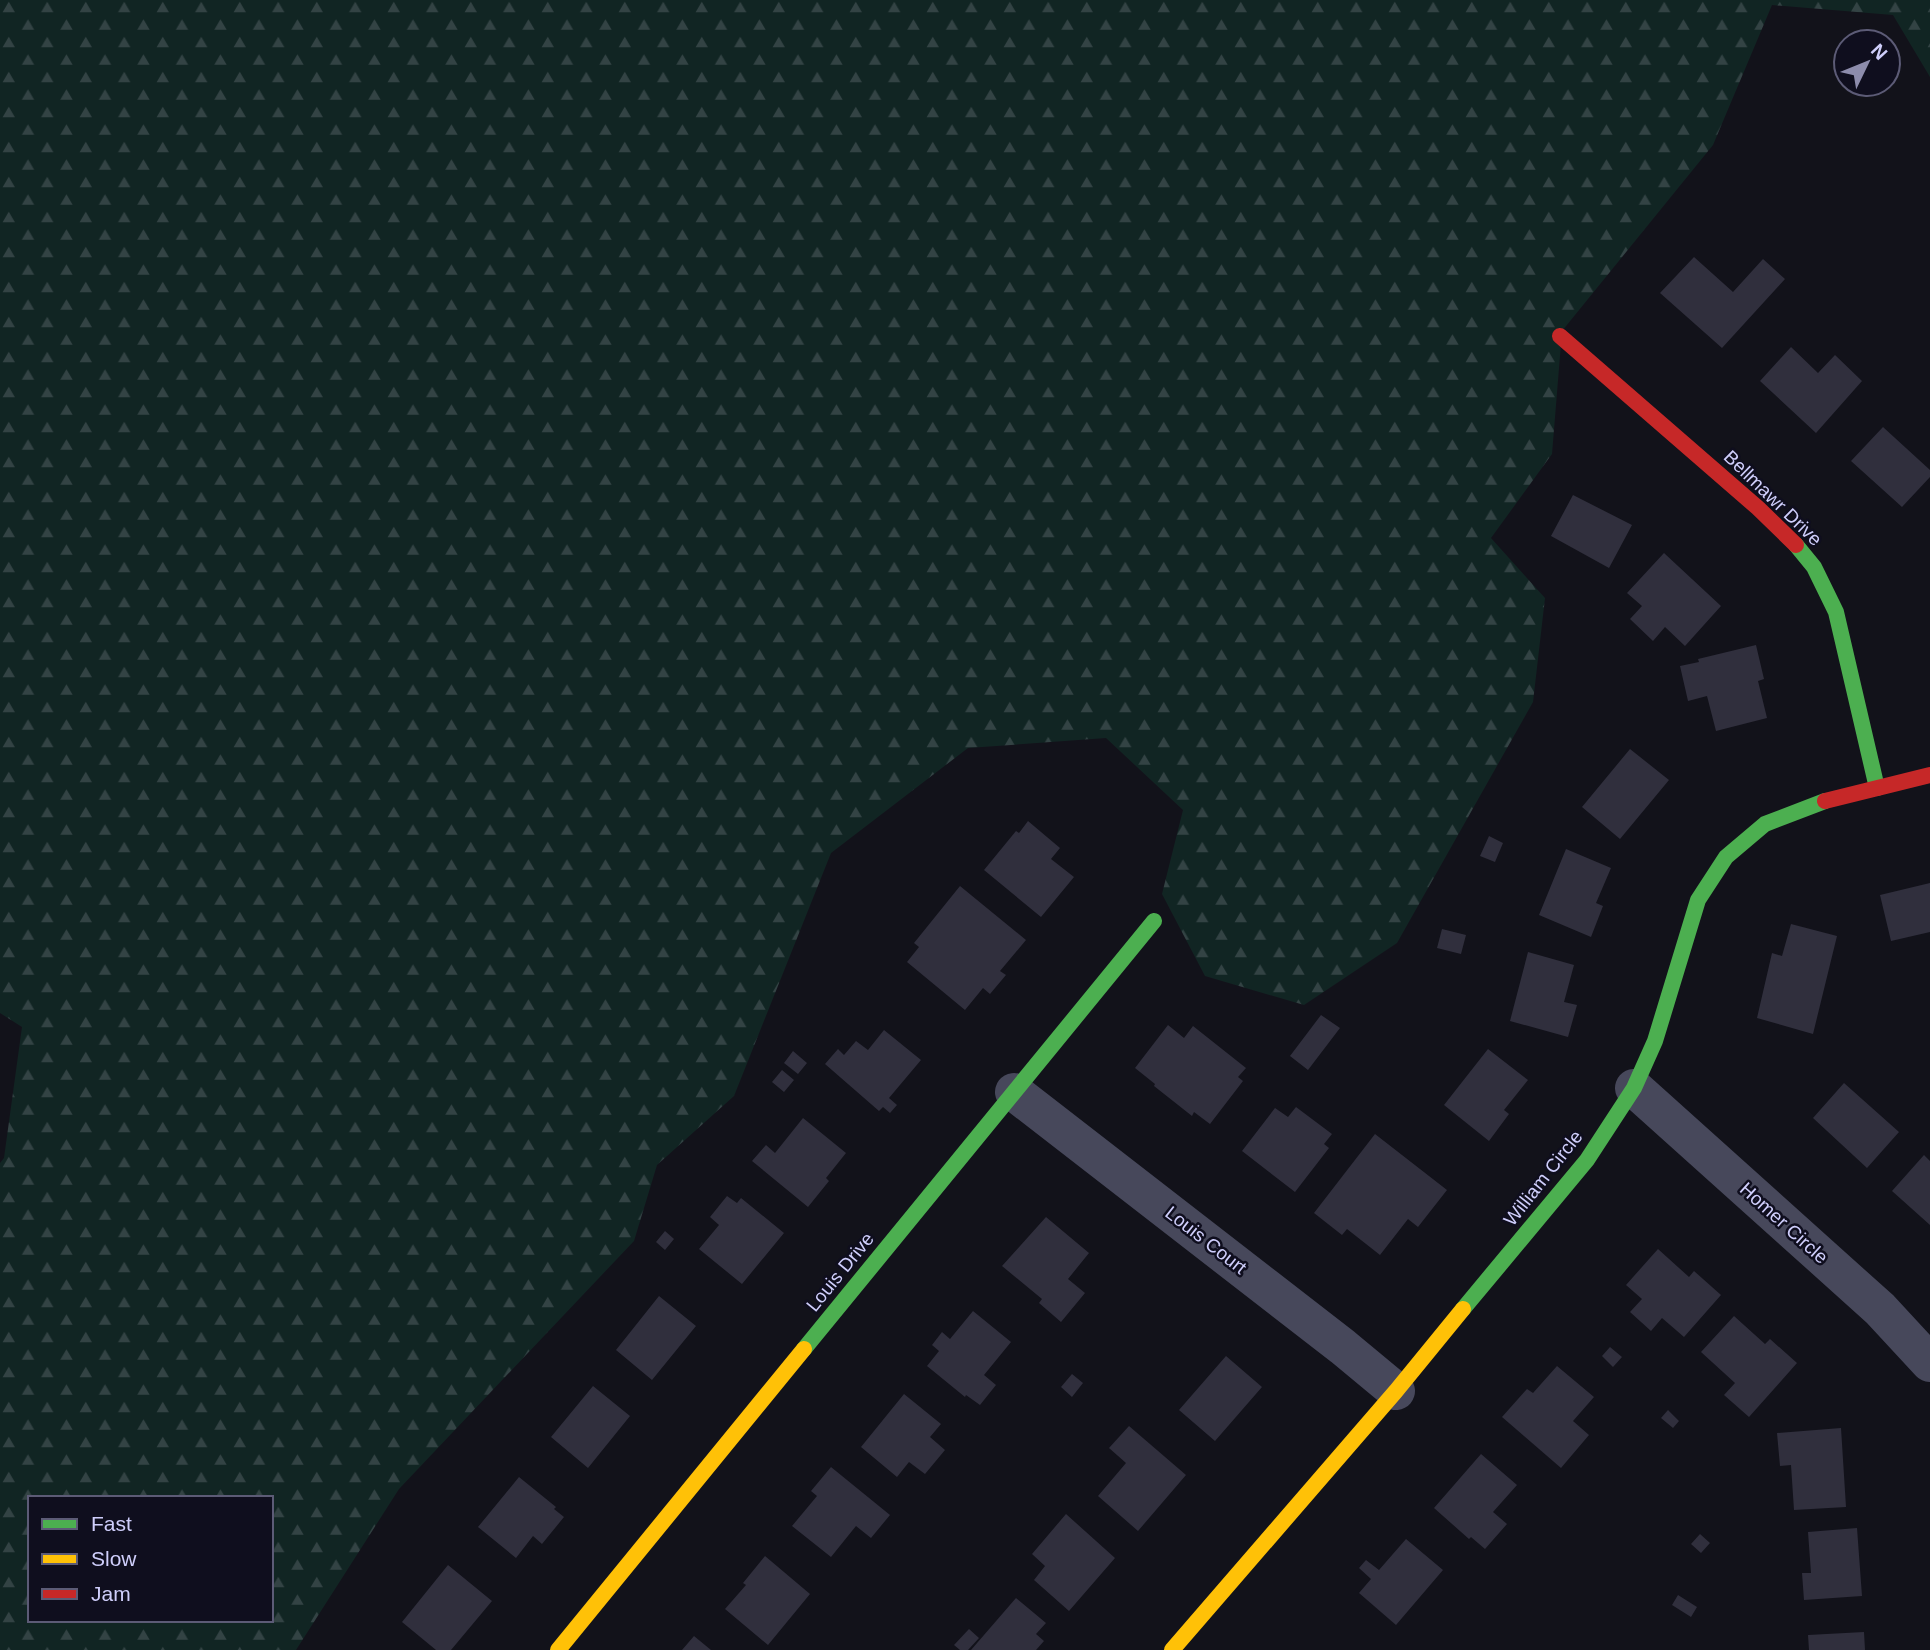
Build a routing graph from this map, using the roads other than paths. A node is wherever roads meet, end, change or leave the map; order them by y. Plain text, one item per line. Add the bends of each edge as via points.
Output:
1 (1560, 336) dead end
2 (1930, 775) edge
3 (1877, 788) junction
4 (1154, 921) dead end
5 (1634, 1088) junction
6 (1014, 1092) junction
7 (1930, 1363) edge
8 (1396, 1391) junction
9 (558, 1650) edge
10 (1172, 1650) edge

1 - 3 street, Bellmawr Drive via 1791,539 1814,567 1836,612
2 - 3 street, William Circle
3 - 5 street, William Circle via 1813,804 1765,824 1726,857 1698,900 1655,1041
4 - 6 street, Louis Drive
5 - 7 street, Homer Circle via 1880,1308
5 - 8 street, William Circle via 1587,1160
6 - 8 street, Louis Court
6 - 9 street, Louis Drive
8 - 10 street, William Circle

